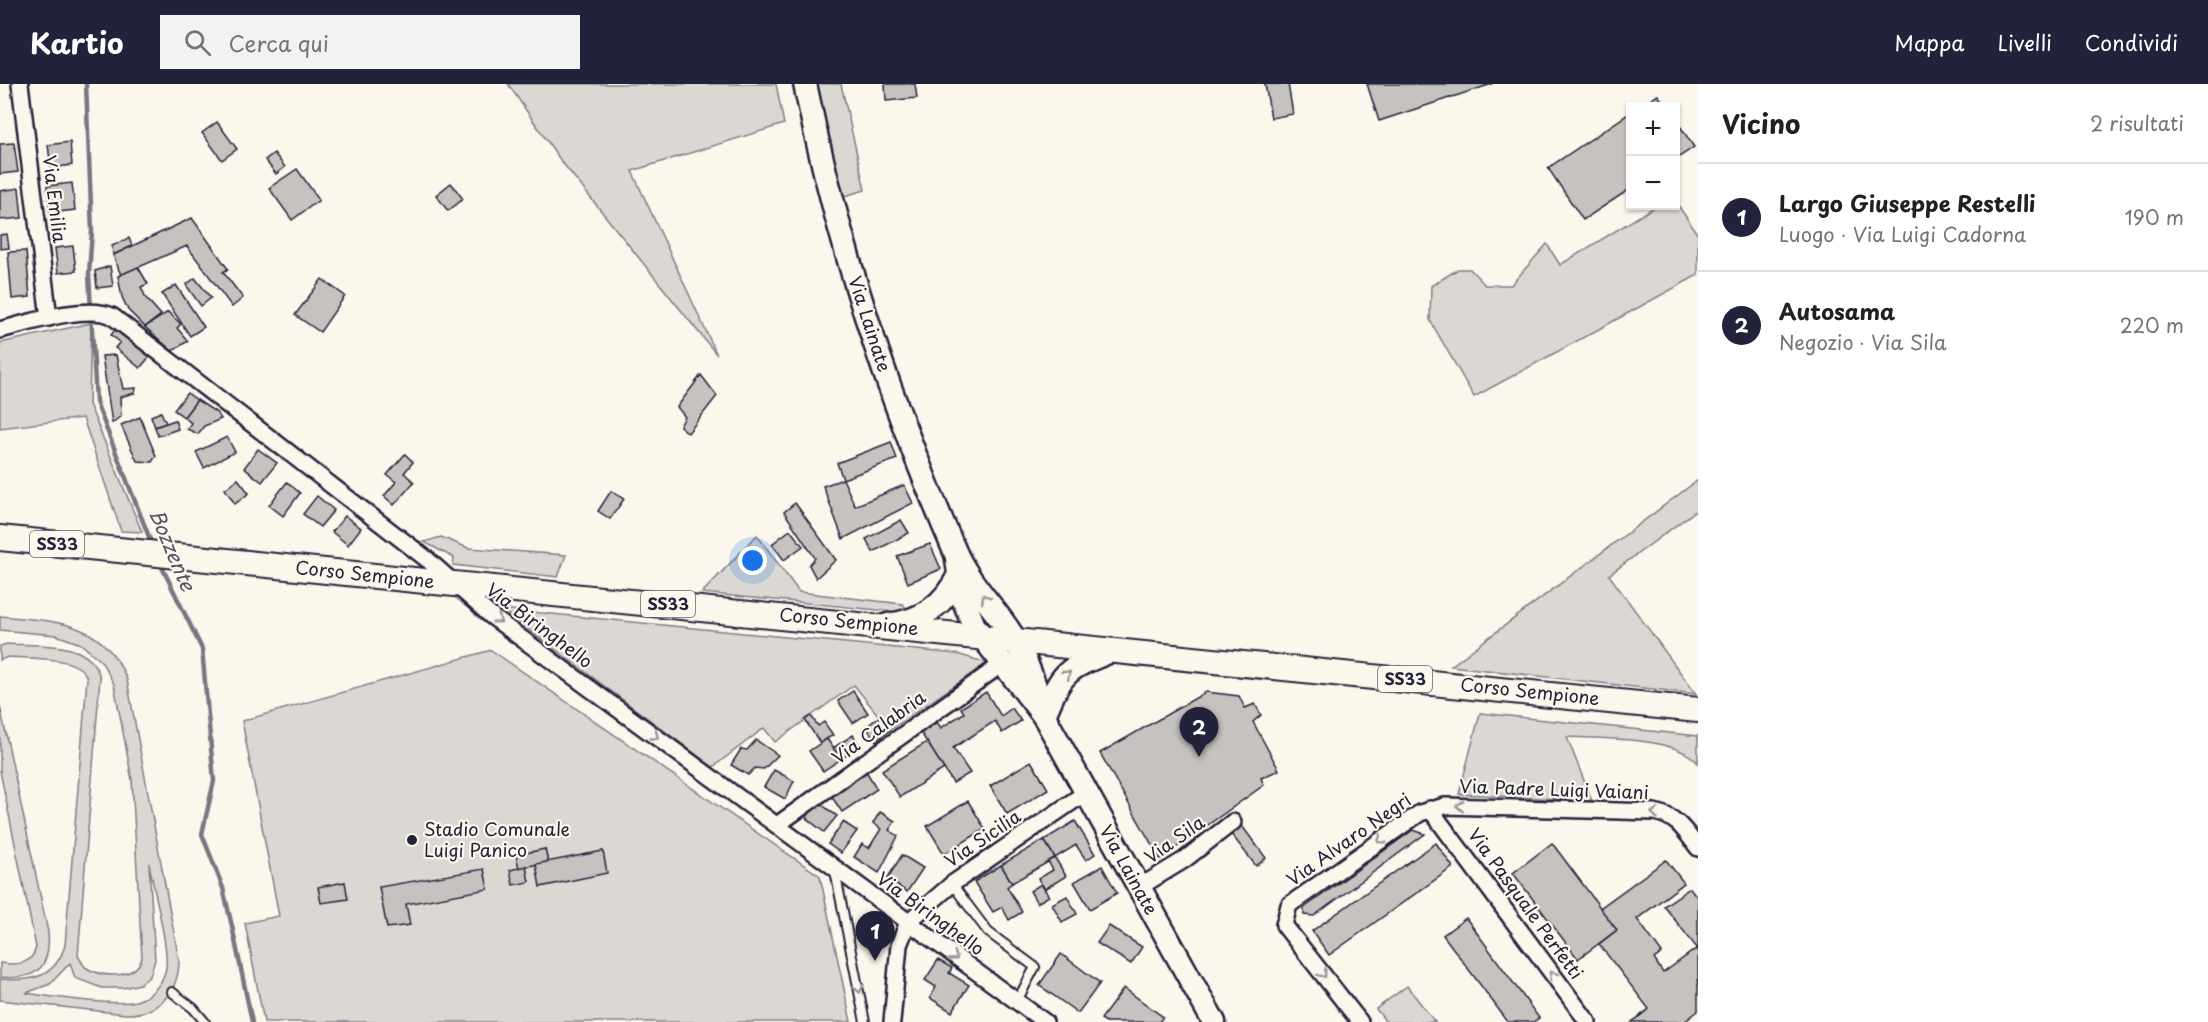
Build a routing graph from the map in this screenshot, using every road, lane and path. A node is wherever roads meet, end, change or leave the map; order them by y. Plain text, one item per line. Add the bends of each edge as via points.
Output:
1 (20, 84) edge
2 (806, 84) edge
3 (49, 318) junction
4 (0, 330) edge
5 (0, 538) edge
6 (958, 566) junction
7 (452, 583) junction
8 (883, 626) junction
9 (982, 636) junction
10 (1014, 639) junction
11 (1111, 651) junction
12 (1006, 665) junction
13 (1698, 710) edge
14 (1044, 716) junction
15 (1085, 793) junction
16 (1430, 809) junction
17 (1233, 822) dead end
18 (777, 825) junction
19 (1698, 848) edge
20 (835, 869) junction
21 (952, 884) junction
22 (1138, 888) junction
23 (908, 922) junction
24 (172, 992) dead end
25 (1017, 1001) junction
26 (205, 1022) edge
27 (865, 1022) edge
28 (892, 1022) edge
29 (1045, 1022) edge
30 (1214, 1022) edge
31 (1360, 1022) edge
32 (1588, 1022) edge

1 - 3 street, Via Emilia
2 - 6 main road, Via Lainate via 838,228 888,382
3 - 4 street, Via Biringhello
3 - 7 street, Via Biringhello via 103,311 122,323 428,560
5 - 7 main road, Corso Sempione / SS33
6 - 8 main road via 948,596 930,611 908,623
6 - 9 main road, Via Lainate via 967,611
10 -> 6 main road, Via Lainate
7 - 8 main road, Corso Sempione / SS33
7 -> 18 street, Via Biringhello via 491,616
8 - 9 main road, Corso Sempione / SS33
9 - 10 main road, Corso Sempione / SS33
9 - 12 main road, Via Lainate
10 - 11 main road, Corso Sempione / SS33
10 - 14 main road, Via Lainate via 1035,684
11 - 13 main road, Corso Sempione / SS33
14 -> 11 main road via 1062,676
12 - 14 main road, Via Lainate
12 - 18 street, Via Calabria via 994,669
14 - 15 main road, Via Lainate
15 - 21 street, Via Sicilia
15 - 22 main road, Via Lainate
19 -> 16 street, Via Padre Luigi Vaiani via 1678,822 1654,812 1445,806
16 -> 31 street, Via Alvaro Negri via 1289,905 1284,925
32 -> 16 street, Via Pasquale Perfetti
17 - 22 street, Via Sila via 1184,860
18 - 20 street, Via Biringhello
20 - 23 street, Via Biringhello
20 -> 27 lane
21 - 23 street, Via Sicilia
21 - 25 lane via 988,932 1035,967
22 - 30 main road, Via Lainate
23 -> 25 street, Via Biringhello
23 - 28 street via 899,945
24 - 26 lane
25 - 29 street, Via Biringhello

